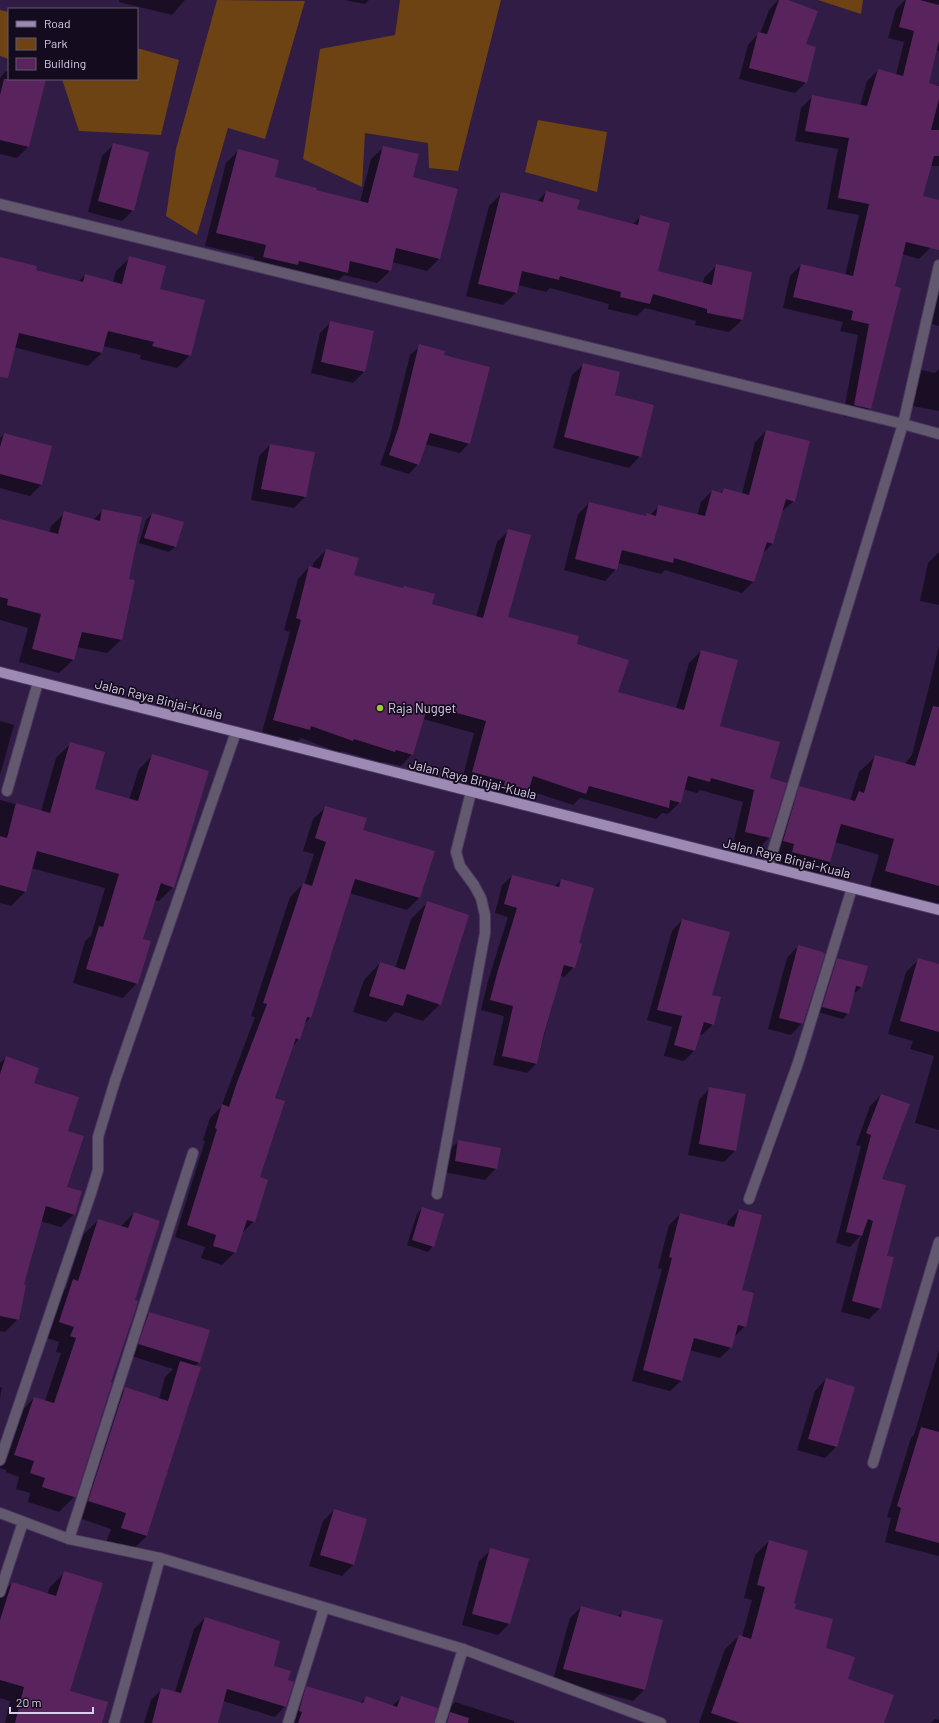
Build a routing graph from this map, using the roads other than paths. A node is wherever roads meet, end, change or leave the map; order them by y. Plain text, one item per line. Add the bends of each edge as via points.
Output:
1 (0, 204) edge
2 (939, 265) edge
3 (903, 424) junction
4 (939, 434) edge
5 (0, 672) edge
6 (38, 682) junction
7 (236, 732) junction
8 (7, 791) dead end
9 (471, 792) junction
10 (768, 867) junction
11 (852, 888) junction
12 (939, 910) edge
13 (193, 1153) dead end
14 (437, 1194) dead end
15 (749, 1199) dead end
16 (939, 1242) edge
17 (0, 1460) edge
18 (873, 1463) dead end
19 (0, 1513) edge
20 (23, 1522) junction
21 (69, 1539) junction
22 (160, 1558) junction
23 (0, 1592) edge
24 (324, 1608) junction
25 (463, 1649) junction
26 (114, 1723) edge
27 (288, 1723) edge
28 (440, 1723) edge
29 (661, 1723) edge

1 - 3 street
2 - 3 street
3 - 4 street
3 - 10 street
5 - 6 main road, Jalan Raya Binjai-Kuala
6 - 7 main road, Jalan Raya Binjai-Kuala
6 - 8 street
7 - 9 main road, Jalan Raya Binjai-Kuala
7 - 17 street via 115,1081 98,1137 98,1170
9 - 10 main road, Jalan Raya Binjai-Kuala
9 - 14 street via 456,852 460,866 481,898 485,915 485,933
10 - 11 main road, Jalan Raya Binjai-Kuala
11 - 12 main road, Jalan Raya Binjai-Kuala
11 - 15 street via 798,1063
13 - 21 street
16 - 18 street
19 - 20 street
20 - 21 street
20 - 23 street
21 - 22 street
22 - 24 street
22 - 26 street
24 - 25 street
24 - 27 street
25 - 28 street
25 - 29 street

